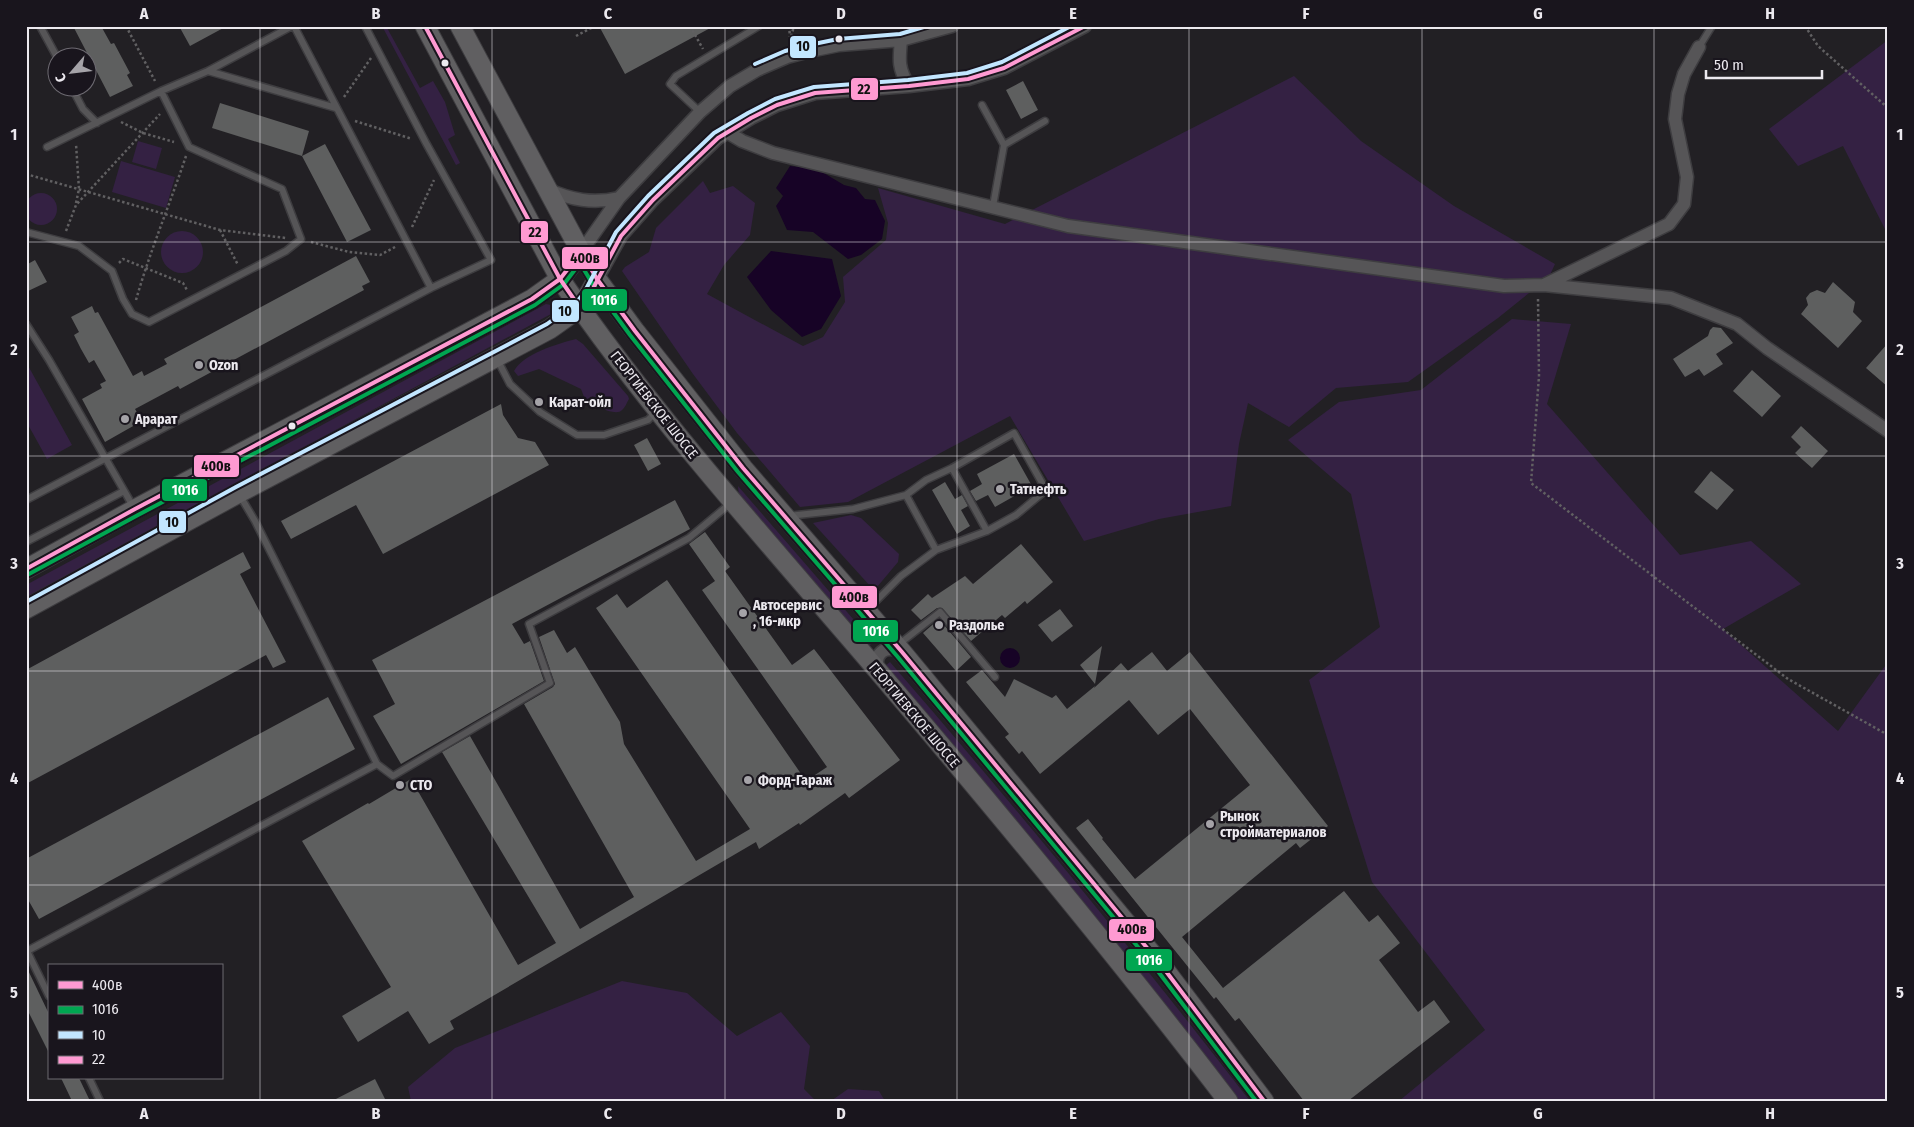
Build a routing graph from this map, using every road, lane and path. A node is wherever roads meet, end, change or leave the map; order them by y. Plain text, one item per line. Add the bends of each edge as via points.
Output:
1 (40, 26) edge
2 (126, 26) edge
3 (293, 26) edge
4 (365, 26) edge
5 (425, 26) edge
6 (460, 26) edge
7 (595, 26) edge
8 (690, 26) edge
9 (759, 26) edge
10 (789, 26) edge
11 (794, 26) edge
12 (952, 26) edge
13 (1085, 26) edge
14 (1712, 26) edge
15 (1805, 26) edge
16 (576, 36) dead end
17 (901, 40) junction
18 (1698, 47) joint
19 (52, 48) edge
20 (377, 49) junction
21 (707, 57) junction
22 (208, 71) junction
23 (910, 86) junction
24 (161, 91) junction
25 (77, 98) edge
26 (982, 105) dead end
27 (167, 106) junction
28 (336, 108) junction
29 (1888, 108) edge
30 (700, 112) junction
31 (108, 116) junction
32 (340, 116) junction
33 (1045, 121) dead end
34 (97, 122) junction
35 (142, 132) junction
36 (727, 132) junction
37 (76, 133) junction
38 (426, 143) junction
39 (1004, 145) junction
40 (47, 147) dead end
41 (189, 147) junction
42 (440, 168) junction
43 (26, 174) edge
44 (79, 189) junction
45 (547, 189) junction
46 (87, 192) junction
47 (619, 198) junction
48 (76, 205) junction
49 (993, 206) junction
50 (167, 214) junction
51 (220, 230) junction
52 (26, 232) edge
53 (301, 239) junction
54 (62, 242) junction
55 (406, 242) junction
56 (581, 252) junction
57 (146, 268) junction
58 (112, 271) junction
59 (243, 274) junction
60 (560, 278) junction
61 (597, 279) junction
62 (1541, 285) junction
63 (431, 288) junction
64 (193, 300) junction
65 (580, 308) junction
66 (132, 314) junction
67 (26, 324) edge
68 (496, 357) junction
69 (657, 411) junction
70 (1888, 431) edge
71 (106, 458) junction
72 (952, 468) junction
73 (124, 491) junction
74 (239, 493) junction
75 (906, 494) junction
76 (26, 500) edge
77 (732, 501) junction
78 (135, 509) junction
79 (784, 516) junction
80 (987, 531) junction
81 (26, 542) edge
82 (936, 550) junction
83 (26, 569) edge
84 (26, 609) edge
85 (866, 611) junction
86 (900, 649) junction
87 (880, 673) junction
88 (995, 677) dead end
89 (1888, 735) edge
90 (377, 764) junction
91 (27, 950) edge
92 (48, 994) edge
93 (90, 1080) edge
94 (100, 1101) edge
95 (1228, 1101) edge
96 (1264, 1101) edge

1 - 19 lane
2 - 24 path
3 - 22 lane
3 - 28 lane
4 - 20 lane
5 - 60 main road, ГЕОРГИЕВСКОЕ ШОССЕ
6 - 45 main road
7 - 16 path
8 - 21 path
9 - 21 lane
10 - 11 path via 790,41
12 - 17 street
13 - 23 street via 1004,68 968,79
14 - 18 lane
15 - 29 path via 1818,46
17 - 23 street via 899,65
17 - 30 street via 839,45 787,58 730,86
18 - 62 street via 1684,74 1675,119 1687,177 1684,204 1669,224
20 - 28 path
20 - 38 lane
21 - 30 lane via 676,76 670,84
22 - 24 lane
22 - 28 lane
23 - 36 street via 815,93 777,105
24 - 27 lane
24 - 31 lane
25 - 34 lane via 83,109
26 - 39 lane
27 - 35 path
27 - 41 lane
28 - 32 lane
30 - 47 street
31 - 34 lane
31 - 35 path
32 - 38 path
32 - 55 lane
33 - 39 lane
34 - 37 lane
35 - 41 path
35 - 46 path
36 - 49 street via 773,152
36 - 61 street via 653,200 621,236
37 - 40 lane
37 - 44 path
38 - 42 lane
39 - 49 lane
41 - 50 path
41 - 53 lane via 282,189
42 - 55 path
42 - 63 lane via 490,260
43 - 44 path
44 - 46 path
44 - 48 path
45 - 47 street via 586,201
45 - 56 main road
46 - 48 path
46 - 50 path
47 - 56 street
48 - 54 path
49 - 62 street via 1068,226 1504,286
50 - 51 path
50 - 57 path
51 - 53 path
51 - 59 path
52 - 54 lane
53 - 55 path via 349,252 380,256
53 - 59 lane via 286,251
54 - 58 lane via 78,246
55 - 63 lane
56 - 60 main road
56 - 61 main road
57 - 58 path via 123,259
57 - 64 path via 184,282
57 - 66 path
58 - 66 lane
59 - 64 lane
60 - 65 main road, ГЕОРГИЕВСКОЕ ШОССЕ
60 - 78 main road via 532,299
61 - 65 main road
61 - 79 main road
62 - 70 street via 1671,298 1737,324
62 - 89 path via 1539,376 1531,483 1788,679
63 - 71 lane
64 - 66 lane via 149,322
65 - 68 main road via 550,329
65 - 69 main road, ГЕОРГИЕВСКОЕ ШОССЕ
67 - 71 lane
68 - 69 lane via 510,384 540,412 577,435 604,435 648,420
68 - 74 main road
69 - 77 main road, ГЕОРГИЕВСКОЕ ШОССЕ
71 - 73 lane
71 - 76 lane
72 - 75 lane
72 - 80 lane
72 - 80 lane via 1014,433 1046,490 1016,515
73 - 78 lane
73 - 81 lane
74 - 84 main road
74 - 90 lane
75 - 79 lane via 853,509
75 - 82 lane
77 - 87 main road, ГЕОРГИЕВСКОЕ ШОССЕ
77 - 90 lane via 689,538 529,624 550,683 393,776
78 - 83 main road
79 - 85 main road
80 - 82 lane
82 - 85 lane via 901,576
85 - 86 main road
86 - 87 street via 883,650 877,661
86 - 88 lane via 940,612
86 - 96 main road via 1162,966
87 - 95 main road, ГЕОРГИЕВСКОЕ ШОССЕ via 1142,988
90 - 91 lane
91 - 92 lane
93 - 94 lane

